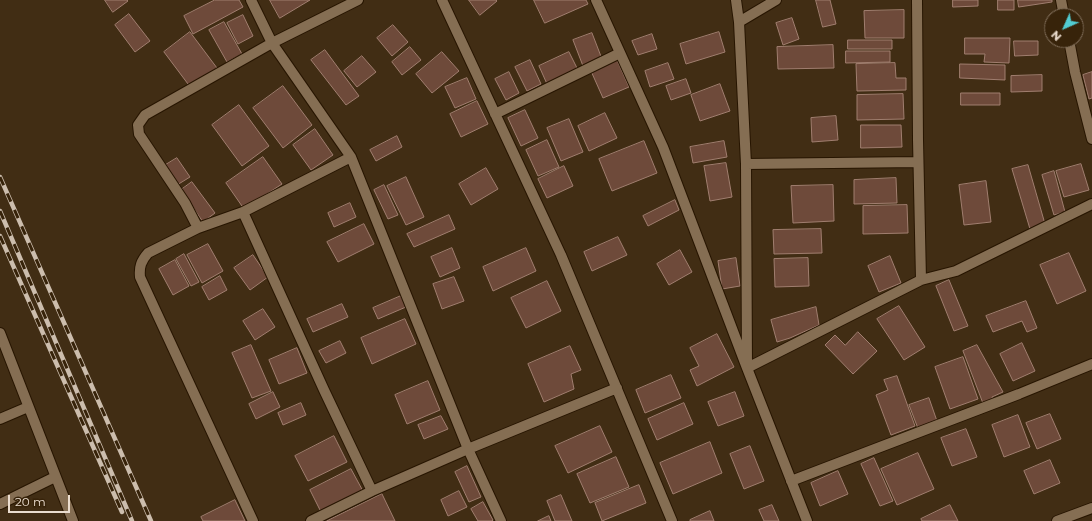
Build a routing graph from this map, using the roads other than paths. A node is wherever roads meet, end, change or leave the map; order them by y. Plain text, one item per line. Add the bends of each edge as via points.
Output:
1 (251, 0) edge
2 (358, 0) edge
3 (442, 0) edge
4 (596, 0) edge
5 (736, 0) edge
6 (776, 0) edge
7 (917, 0) edge
8 (739, 22) junction
9 (272, 43) junction
10 (1070, 48) edge
11 (620, 53) junction
12 (495, 114) junction
13 (1092, 139) edge
14 (351, 157) junction
15 (918, 162) junction
16 (746, 164) junction
17 (1092, 204) edge
18 (243, 212) junction
19 (198, 228) junction
20 (921, 280) junction
21 (0, 333) edge
22 (1092, 364) edge
23 (747, 368) junction
24 (617, 388) junction
25 (28, 407) junction
26 (0, 419) edge
27 (468, 449) junction
28 (55, 477) junction
29 (791, 481) junction
30 (372, 491) junction
31 (0, 504) edge
32 (1092, 508) edge
33 (73, 521) edge
34 (253, 521) edge
35 (311, 521) edge
36 (501, 521) edge
37 (672, 521) edge
38 (807, 521) edge
39 (1057, 521) edge

1 - 9 street
2 - 9 street
3 - 12 street
4 - 11 street
5 - 8 street
6 - 8 street
7 - 15 street
8 - 16 street
9 - 14 street
9 - 19 street via 145,115 138,125 139,134 185,203
10 - 13 street
11 - 12 street
11 - 23 street via 663,147
12 - 24 street via 561,255
14 - 18 street
14 - 27 street
15 - 16 street
15 - 20 street
16 - 23 street
17 - 20 street via 956,271
18 - 19 street
18 - 30 street
19 - 34 street via 148,253 139,268 140,277
20 - 23 street
21 - 25 street
22 - 29 street
23 - 29 street
24 - 27 street
24 - 37 street
25 - 26 street
25 - 28 street
27 - 30 street
27 - 36 street
28 - 31 street
28 - 33 street
29 - 38 street
30 - 35 street
32 - 39 street

